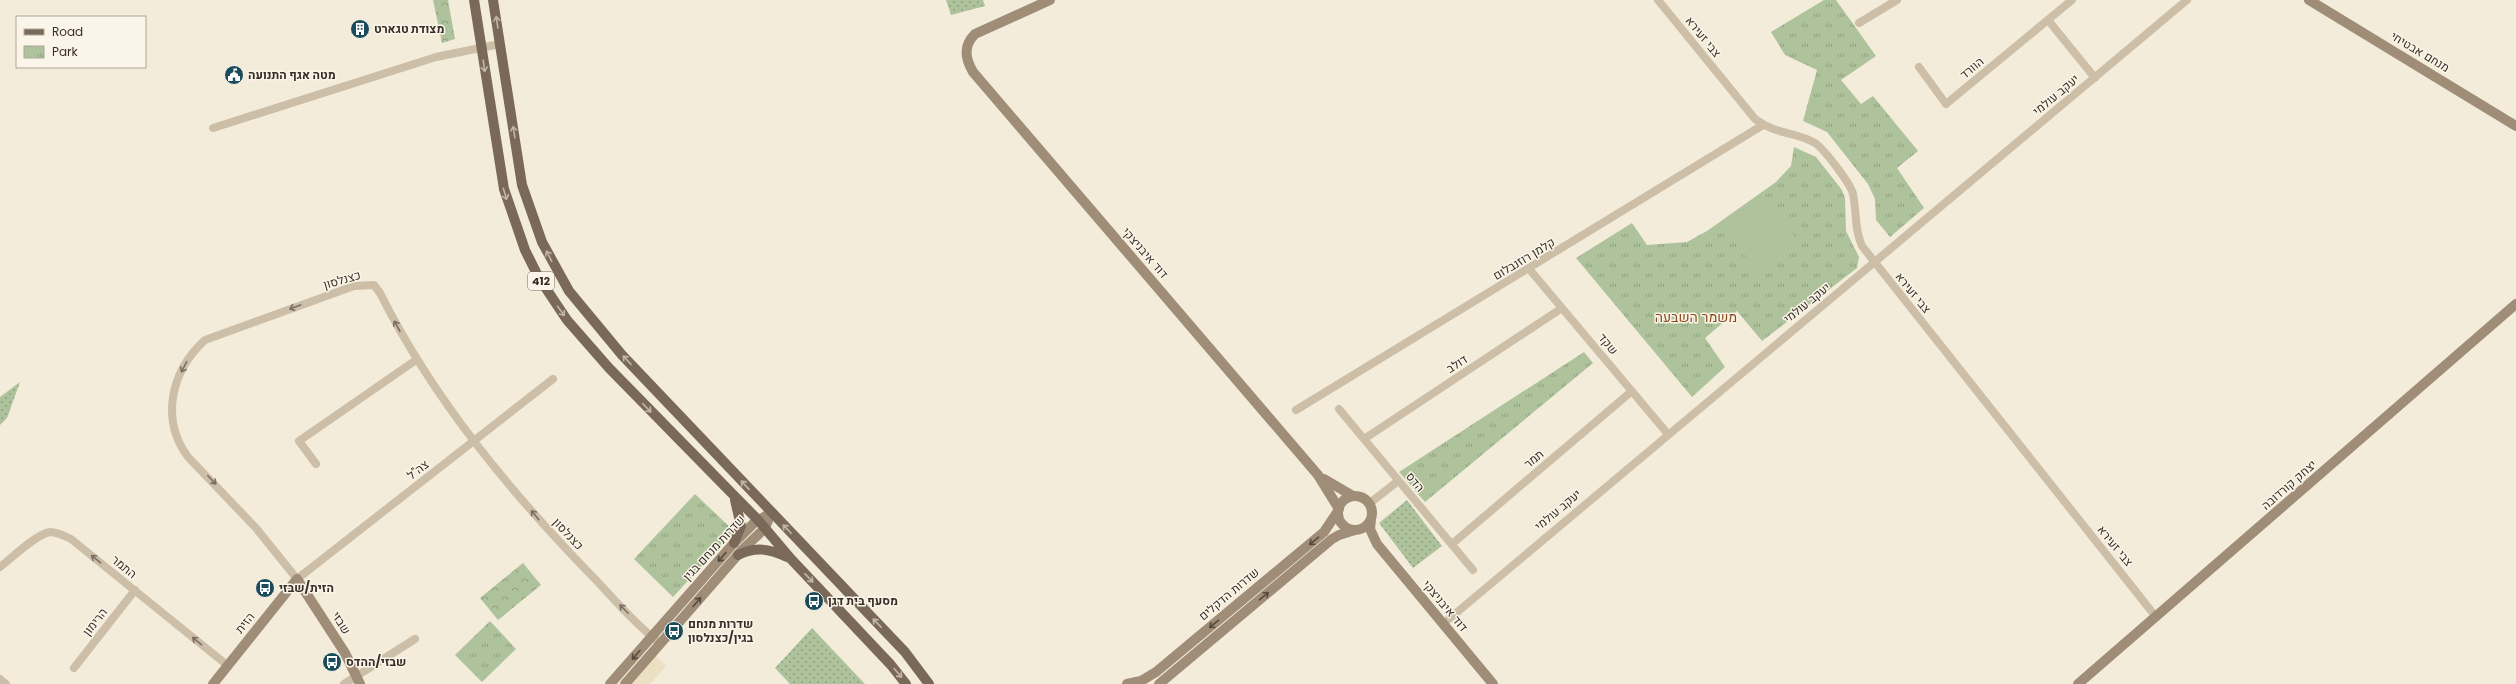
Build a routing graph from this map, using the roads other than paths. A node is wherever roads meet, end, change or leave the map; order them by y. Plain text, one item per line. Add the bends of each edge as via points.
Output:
1 (474, 0) edge
2 (493, 0) edge
3 (1050, 0) edge
4 (1658, 0) edge
5 (1897, 0) edge
6 (2072, 0) edge
7 (2187, 0) edge
8 (2309, 0) edge
9 (2048, 20) junction
10 (1859, 23) dead end
11 (500, 44) junction
12 (481, 48) junction
13 (1919, 67) dead end
14 (2095, 78) junction
15 (1763, 126) junction
16 (2516, 126) edge
17 (213, 128) dead end
18 (1875, 263) junction
19 (1530, 270) junction
20 (2516, 304) edge
21 (1562, 308) junction
22 (416, 360) junction
23 (553, 379) dead end
24 (1632, 391) junction
25 (1296, 410) dead end
26 (1339, 410) dead end
27 (1667, 433) junction
28 (1364, 439) junction
29 (475, 441) junction
30 (316, 464) dead end
31 (1318, 475) junction
32 (1398, 481) junction
33 (1353, 496) junction
34 (735, 498) junction
35 (1370, 503) junction
36 (1339, 510) junction
37 (771, 513) junction
38 (1371, 519) junction
39 (761, 525) junction
40 (1356, 530) junction
41 (734, 542) junction
42 (1377, 544) junction
43 (1452, 544) junction
44 (738, 555) junction
45 (791, 559) junction
46 (0, 567) edge
47 (1473, 570) dead end
48 (297, 579) junction
49 (135, 590) junction
50 (2156, 617) junction
51 (1443, 624) junction
52 (652, 637) junction
53 (415, 639) dead end
54 (660, 644) junction
55 (227, 665) junction
56 (74, 668) dead end
57 (0, 679) edge
58 (358, 680) edge
59 (6, 684) edge
60 (213, 684) edge
61 (344, 684) edge
62 (610, 684) edge
63 (625, 684) edge
64 (906, 684) edge
65 (929, 684) edge
66 (1127, 684) edge
67 (1159, 684) edge
68 (1493, 684) edge
69 (2078, 684) edge

1 - 12 main road, 412
11 -> 2 main road, 412
3 - 31 street, דוד איבניצקי via 975,34 969,42 966,55 973,72
4 - 15 street, צבי זעירא via 1746,110
5 - 10 street
6 - 9 street, הוורד
7 - 14 street, יעקב עולמי
8 - 16 street, מנחם אבטיחי
9 - 13 street, הוורד via 1946,104
9 - 14 street
11 - 12 street
37 -> 11 main road, 412 via 601,331 569,291 555,268 542,242 522,185
12 - 17 street via 436,57
12 -> 34 main road, 412 via 504,190 522,244 539,278 587,344
14 - 18 street, יעקב עולמי
15 - 18 street, צבי זעירא via 1815,142 1822,149 1851,188 1856,210 1857,235
15 - 19 street, קלמן רוזנבלום
18 - 27 street, יעקב עולמי
18 - 50 street, צבי זעירא
19 - 21 street, שקד
19 - 25 street, קלמן רוזנבלום
20 - 50 street, יצחק קורדובה
21 - 24 street, שקד
21 - 28 street, דולב
22 - 29 street, כצנלסון
22 - 30 street via 299,442
22 -> 48 street, כצנלסון via 380,292 374,286 365,284 205,340 185,364 172,397 171,414 178,444 256,528
23 - 29 street, צה"ל
24 - 27 street, שקד
24 - 43 street, תמר
26 - 28 street, הדס
27 - 51 street, יעקב עולמי
28 - 32 street, הדס
29 - 48 street, צה"ל
52 -> 29 street, כצנלסון via 546,528
31 - 33 street, דוד איבניצקי
31 - 36 street, דוד איבניצקי
32 - 35 street
32 - 43 street, הדס
33 - 35 street via 1362,497
33 - 36 street via 1342,502
34 - 39 main road, 412
34 - 41 main road via 741,526
35 - 38 street
36 - 40 street via 1343,524
36 -> 66 street, שדרות הדקלים via 1324,532 1162,667 1147,678
37 - 39 street, שדרות מנחם בגין
65 -> 37 main road, 412 via 905,652
38 - 40 street via 1365,528
38 - 42 street, דוד איבניצקי via 1370,529
39 - 41 street, שדרות מנחם בגין
39 - 44 street, שדרות מנחם בגין
39 - 45 main road, 412
40 - 42 street, דוד איבניצקי
67 -> 40 street, שדרות הדקלים via 1332,539
41 -> 52 street, שדרות מנחם בגין
42 - 51 street, דוד איבניצקי
43 - 47 street, הדס
44 - 45 main road via 753,549 763,549
54 -> 44 street, שדרות מנחם בגין
45 -> 64 main road, 412
49 -> 46 street, התמר via 71,539 50,532 42,535
48 - 55 street, הזית
48 - 58 street, שבזי via 345,653
55 -> 49 street, התמר
49 - 56 street, הרימון
50 - 69 street, יצחק קורדובה
51 - 68 street, דוד איבניצקי
52 - 54 street, כצנלסון
52 -> 62 street, שדרות מנחם בגין
53 - 58 street
54 - 63 street, שדרות מנחם בגין
55 - 60 street, הזית
57 - 59 street
58 - 61 street

